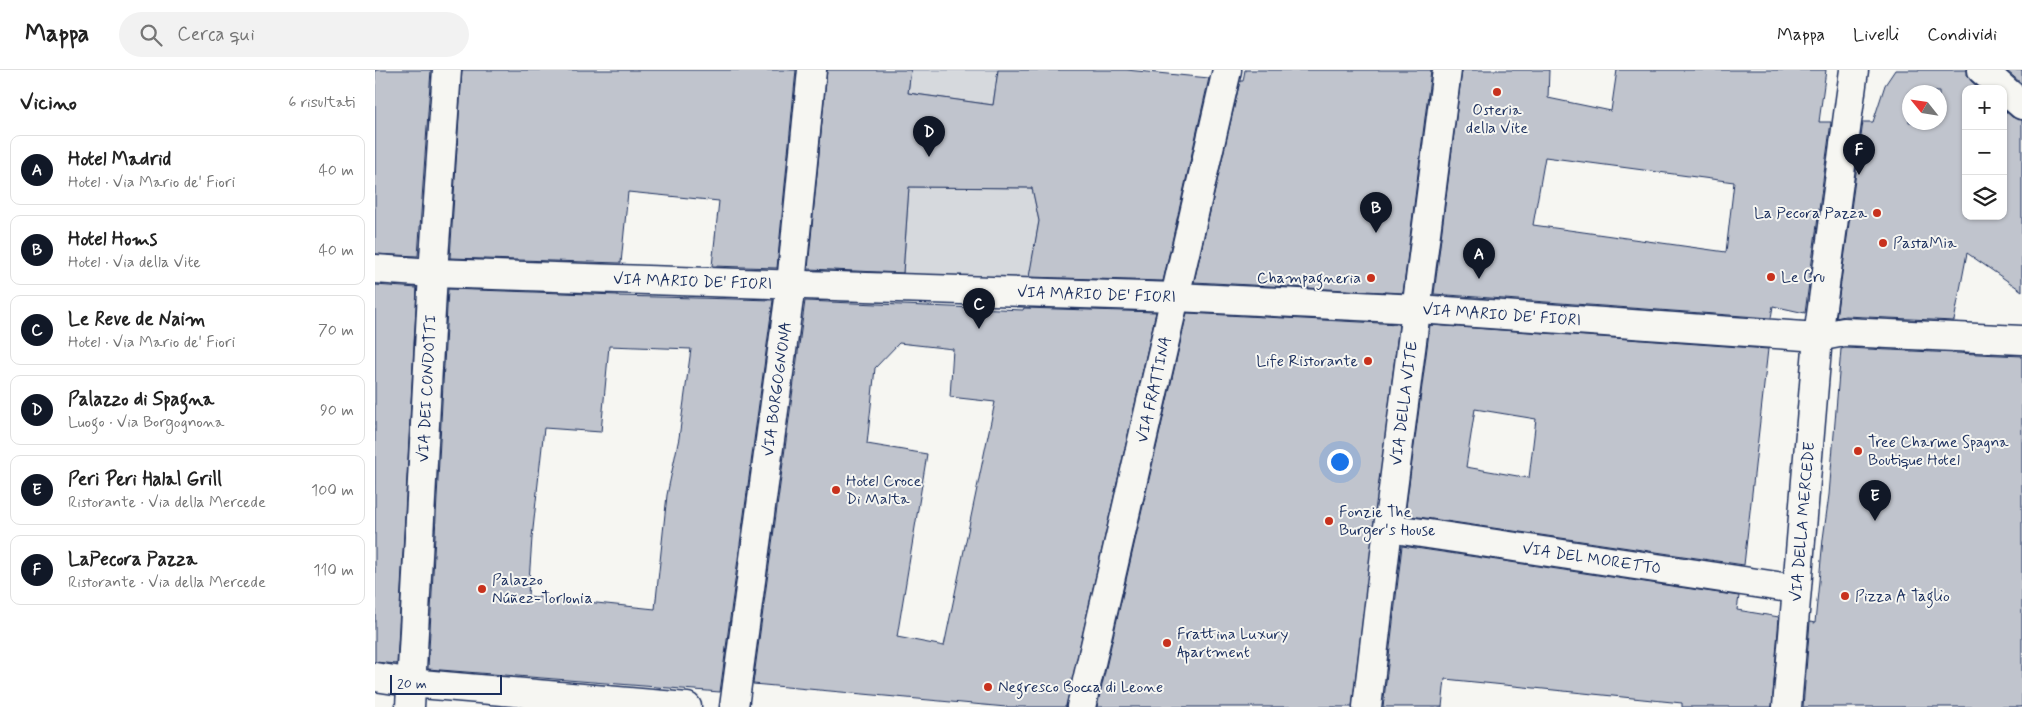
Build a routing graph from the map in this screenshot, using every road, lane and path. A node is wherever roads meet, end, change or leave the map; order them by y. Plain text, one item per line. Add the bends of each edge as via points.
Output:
1 (447, 70) edge
2 (812, 70) edge
3 (1227, 70) edge
4 (1447, 70) edge
5 (1854, 70) edge
6 (1982, 70) edge
7 (2022, 105) edge
8 (375, 269) edge
9 (433, 273) junction
10 (791, 284) junction
11 (1175, 297) junction
12 (1417, 308) junction
13 (1817, 337) junction
14 (2022, 340) edge
15 (1388, 528) junction
16 (1796, 589) junction
17 (375, 677) edge
18 (411, 695) edge
19 (687, 707) edge
20 (734, 707) edge
21 (1081, 707) edge
22 (1367, 707) edge
23 (1787, 707) edge

1 - 9 street, VIA DEI CONDOTTI
2 - 10 street, VIA BORGOGNONA
3 - 11 street, VIA FRATTINA
4 - 12 street, VIA DELLA VITE
5 - 13 street, VIA DELLA MERCEDE
6 - 7 street
8 - 9 street, VIA MARIO DE' FIORI
9 - 10 street, VIA MARIO DE' FIORI
9 - 18 street, VIA DEI CONDOTTI
10 - 11 street, VIA MARIO DE' FIORI
10 - 20 street, VIA BORGOGNONA
11 - 12 street, VIA MARIO DE' FIORI
11 - 21 street, VIA FRATTINA
12 - 13 street, VIA MARIO DE' FIORI
12 - 15 street, VIA DELLA VITE
13 - 14 street via 1844,332
13 - 16 street, VIA DELLA MERCEDE
15 - 16 street, VIA DEL MORETTO
15 - 22 street, VIA DELLA VITE
16 - 23 street, VIA DELLA MERCEDE
17 - 18 street
18 - 19 street

